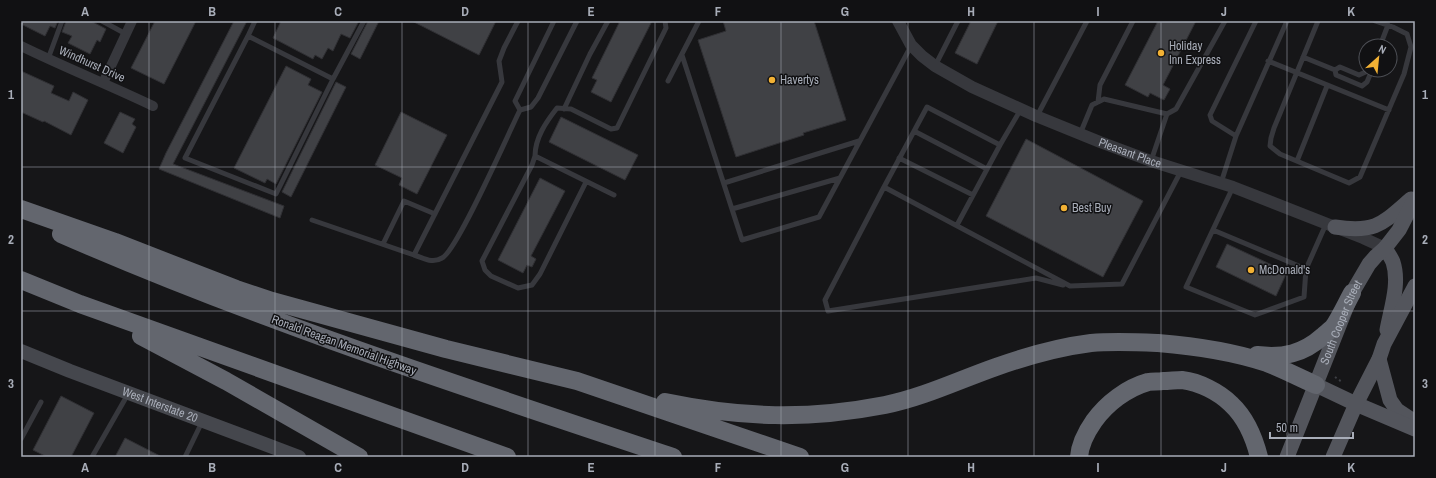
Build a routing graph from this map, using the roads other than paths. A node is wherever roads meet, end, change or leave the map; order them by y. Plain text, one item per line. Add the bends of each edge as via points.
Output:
1 (62, 21) edge
2 (102, 21) edge
3 (132, 21) edge
4 (256, 21) edge
5 (364, 21) edge
6 (518, 21) edge
7 (554, 21) edge
8 (577, 21) edge
9 (608, 21) edge
10 (665, 21) edge
11 (699, 21) edge
12 (898, 21) edge
13 (958, 21) edge
14 (1086, 21) edge
15 (1132, 21) edge
16 (1225, 21) edge
17 (1256, 21) edge
18 (1287, 21) edge
19 (1318, 21) edge
20 (1375, 21) edge
21 (1388, 25) junction
22 (126, 34) junction
23 (248, 36) junction
24 (1383, 38) edge
25 (912, 45) junction
26 (21, 46) edge
27 (682, 55) junction
28 (1303, 57) junction
29 (48, 59) junction
30 (1268, 61) junction
31 (934, 66) junction
32 (1335, 70) junction
33 (1296, 73) junction
34 (1358, 74) edge
35 (1368, 78) edge
36 (334, 79) junction
37 (668, 81) dead end
38 (103, 83) junction
39 (1327, 86) junction
40 (1098, 102) junction
41 (153, 106) dead end
42 (564, 108) junction
43 (1021, 109) junction
44 (520, 110) junction
45 (1389, 110) junction
46 (1167, 114) junction
47 (1036, 116) junction
48 (914, 131) junction
49 (1080, 134) junction
50 (1236, 136) junction
51 (859, 141) junction
52 (1000, 145) junction
53 (535, 156) junction
54 (900, 158) junction
55 (1151, 161) junction
56 (1297, 161) junction
57 (987, 169) junction
58 (1181, 171) junction
59 (840, 178) junction
60 (586, 182) junction
61 (724, 183) junction
62 (1221, 183) junction
63 (884, 187) junction
64 (1233, 187) junction
65 (614, 195) dead end
66 (973, 195) junction
67 (1415, 196) edge
68 (1415, 200) edge
69 (21, 209) edge
70 (732, 209) junction
71 (435, 214) junction
72 (21, 217) edge
73 (312, 220) dead end
74 (957, 225) junction
75 (1330, 226) junction
76 (1213, 230) junction
77 (383, 244) junction
78 (1385, 248) junction
79 (414, 255) junction
80 (1306, 269) junction
81 (21, 280) edge
82 (1070, 286) junction
83 (1415, 286) edge
84 (1352, 293) junction
85 (80, 304) junction
86 (1384, 344) junction
87 (21, 351) edge
88 (1227, 352) junction
89 (1379, 359) junction
90 (577, 381) junction
91 (1316, 385) junction
92 (128, 393) junction
93 (40, 402) dead end
94 (1356, 404) junction
95 (202, 421) junction
96 (1415, 422) edge
97 (1415, 429) edge
98 (21, 439) edge
99 (469, 444) junction
100 (295, 456) edge
101 (92, 457) edge
102 (185, 457) edge
103 (359, 457) edge
104 (484, 457) edge
105 (507, 457) edge
106 (673, 457) edge
107 (800, 457) edge
108 (1079, 457) edge
109 (1259, 457) edge
110 (1287, 457) edge
111 (1333, 457) edge

1 - 29 lane
2 - 22 lane
3 - 22 street
4 - 23 lane
5 - 36 lane
6 - 71 lane via 499,61 502,82
7 - 44 lane via 516,101
8 - 44 lane via 538,98 531,107
9 - 42 lane
10 - 42 lane via 666,28 617,128 611,129
11 - 27 lane
12 - 25 street, Pleasant Place
13 - 31 lane
14 - 47 lane
15 - 40 lane via 1100,85
16 - 46 lane via 1176,109
17 - 50 lane via 1210,115 1212,121
18 - 30 lane
19 - 28 lane
20 - 21 lane
21 - 24 lane
21 - 45 lane via 1407,34 1411,47 1404,74
22 - 38 street
23 - 36 lane
23 - 36 lane via 184,158 276,194
25 - 31 street, Pleasant Place
25 - 51 lane
26 - 29 street, Windhurst Drive
27 - 37 lane
27 - 61 lane
28 - 32 lane
28 - 33 lane
29 - 38 street, Windhurst Drive
30 - 33 lane
30 - 50 lane
31 - 43 street, Pleasant Place
32 - 34 lane via 1340,67
32 - 35 lane via 1336,75 1362,86
33 - 39 lane
33 - 56 lane via 1274,128 1270,146 1280,154
38 - 41 street, Windhurst Drive
39 - 45 lane
39 - 56 lane
40 - 46 lane via 1104,99
40 - 49 lane via 1092,105
42 - 53 lane via 557,108 544,124
43 - 47 street, Pleasant Place
43 - 52 lane
44 - 79 lane via 460,234 444,258 434,262
45 - 56 lane via 1360,177 1349,183
46 - 55 lane
47 - 49 street, Pleasant Place
48 - 52 lane via 927,107
48 - 54 lane
48 - 57 lane
49 - 55 street, Pleasant Place
50 - 62 lane
51 - 59 lane
51 - 61 lane
52 - 57 lane
53 - 60 lane
53 - 60 lane via 482,261 485,270 491,276 518,288 532,285
54 - 63 lane
54 - 66 lane
55 - 58 street, Pleasant Place
57 - 66 lane
58 - 62 street, Pleasant Place
58 - 82 lane via 1122,284
59 - 70 lane
59 - 70 lane via 819,217 742,240
60 - 65 lane
61 - 70 lane
62 - 64 street, Pleasant Place
63 - 74 lane
63 - 82 lane via 824,300 828,312 1036,278
64 - 75 street, Pleasant Place
64 - 76 lane
66 - 74 lane
67 - 75 main road via 1389,218 1366,229
68 - 78 main road, South Cooper Street via 1399,230
69 - 90 highway via 272,301 446,349
71 - 77 lane via 404,201
71 - 79 lane
72 - 106 highway, Ronald Reagan Memorial Highway via 125,262 297,329
73 - 77 lane
74 - 82 lane
75 - 78 street, Pleasant Place
75 - 80 lane
76 - 80 lane
76 - 80 lane via 1186,287 1255,315 1304,297
77 - 79 lane
78 - 84 main road, South Cooper Street via 1369,264
78 - 86 main road via 1393,261 1395,288
81 - 85 highway
83 - 86 main road
84 - 88 highway via 1333,327 1318,341 1300,351 1273,357
84 - 91 main road, South Cooper Street
85 - 99 highway
85 - 103 highway via 226,380
86 - 89 main road
87 - 92 main road, West Interstate 20
88 - 90 highway via 1194,346 1126,341 1091,344 1050,351 887,404 820,415 757,416 715,411
88 - 91 highway via 1267,363
89 - 94 main road
89 - 96 main road via 1390,400 1397,410
90 - 107 highway
91 - 94 main road
91 - 110 main road, South Cooper Street
92 - 95 main road, West Interstate 20
92 - 101 lane
93 - 98 lane
94 - 97 main road
94 - 111 main road
95 - 100 main road, West Interstate 20
95 - 102 lane
99 - 104 highway
99 - 105 highway
108 - 109 highway via 1088,431 1100,412 1113,400 1149,382 1182,380 1207,387 1231,403 1248,424

